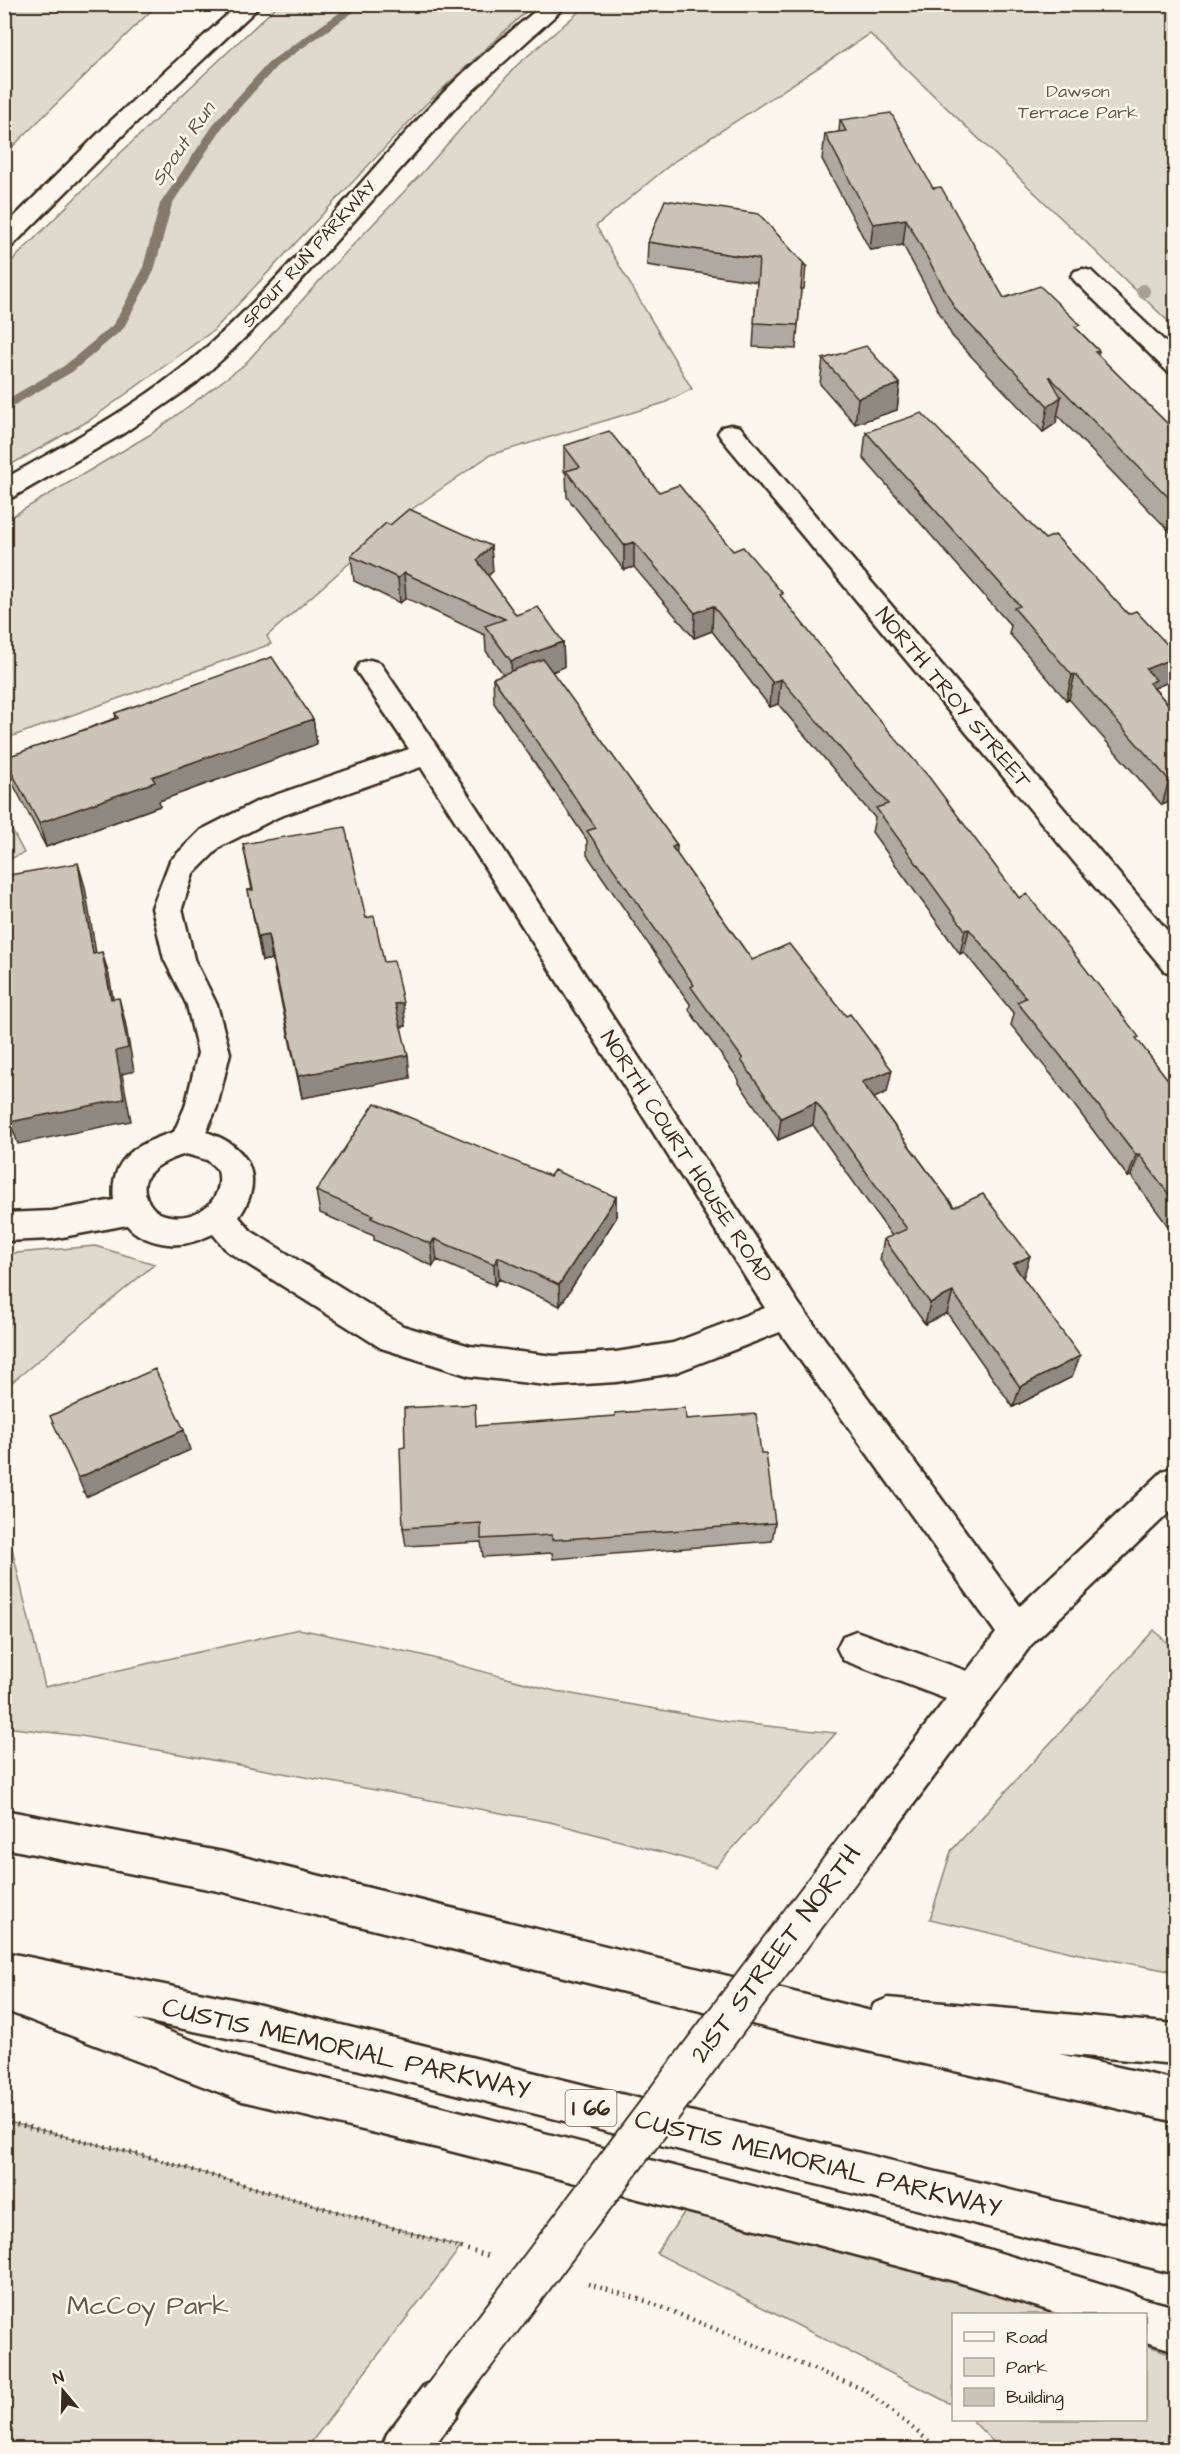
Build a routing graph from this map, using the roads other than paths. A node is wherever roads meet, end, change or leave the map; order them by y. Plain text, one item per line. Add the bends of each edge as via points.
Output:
1 (252, 4) edge
2 (558, 4) edge
3 (4, 241) edge
4 (1083, 276) dead end
5 (1176, 366) edge
6 (730, 433) dead end
7 (4, 491) edge
8 (370, 670) dead end
9 (427, 754) junction
10 (1176, 963) edge
11 (186, 1141) junction
12 (134, 1210) junction
13 (218, 1217) junction
14 (4, 1227) edge
15 (787, 1314) junction
16 (1176, 1482) edge
17 (1018, 1633) junction
18 (856, 1648) dead end
19 (974, 1692) junction
20 (4, 1829) edge
21 (4, 1972) edge
22 (4, 1990) edge
23 (772, 2009) junction
24 (1176, 2044) edge
25 (1176, 2101) edge
26 (1176, 2253) edge
27 (1125, 2313) edge
28 (1147, 2320) edge
29 (1176, 2329) edge
30 (402, 2450) edge

1 - 3 main road via 129,117
2 - 7 main road, SPOUT RUN PARKWAY via 453,96 277,293 218,350 187,377 115,427
4 - 5 main road
6 - 10 main road, NORTH TROY STREET
8 - 9 main road, NORTH COURT HOUSE ROAD
9 - 11 main road via 268,809 211,838 180,869 167,908 179,959 202,1005 214,1053 201,1107
9 - 15 main road, NORTH COURT HOUSE ROAD
11 - 12 main road via 165,1145 146,1155 133,1169 127,1187 129,1204
11 - 13 main road via 207,1144 223,1153 234,1168 237,1185 231,1202
12 - 13 main road via 156,1228 177,1232
12 - 14 main road via 52,1225
13 - 15 main road via 239,1241 393,1338 470,1361 554,1371 616,1368 674,1358
15 - 17 main road, NORTH COURT HOUSE ROAD
16 - 17 main road, 21ST STREET NORTH
17 - 19 main road, 21ST STREET NORTH
18 - 19 main road
19 - 30 main road, 21ST STREET NORTH, bridge
20 - 23 main road via 223,1872
21 - 26 main road, CUSTIS MEMORIAL PARKWAY / I 66 via 252,2023
22 - 27 main road via 242,2080 446,2128 958,2261
23 - 24 main road
23 - 25 main road
28 - 29 main road

